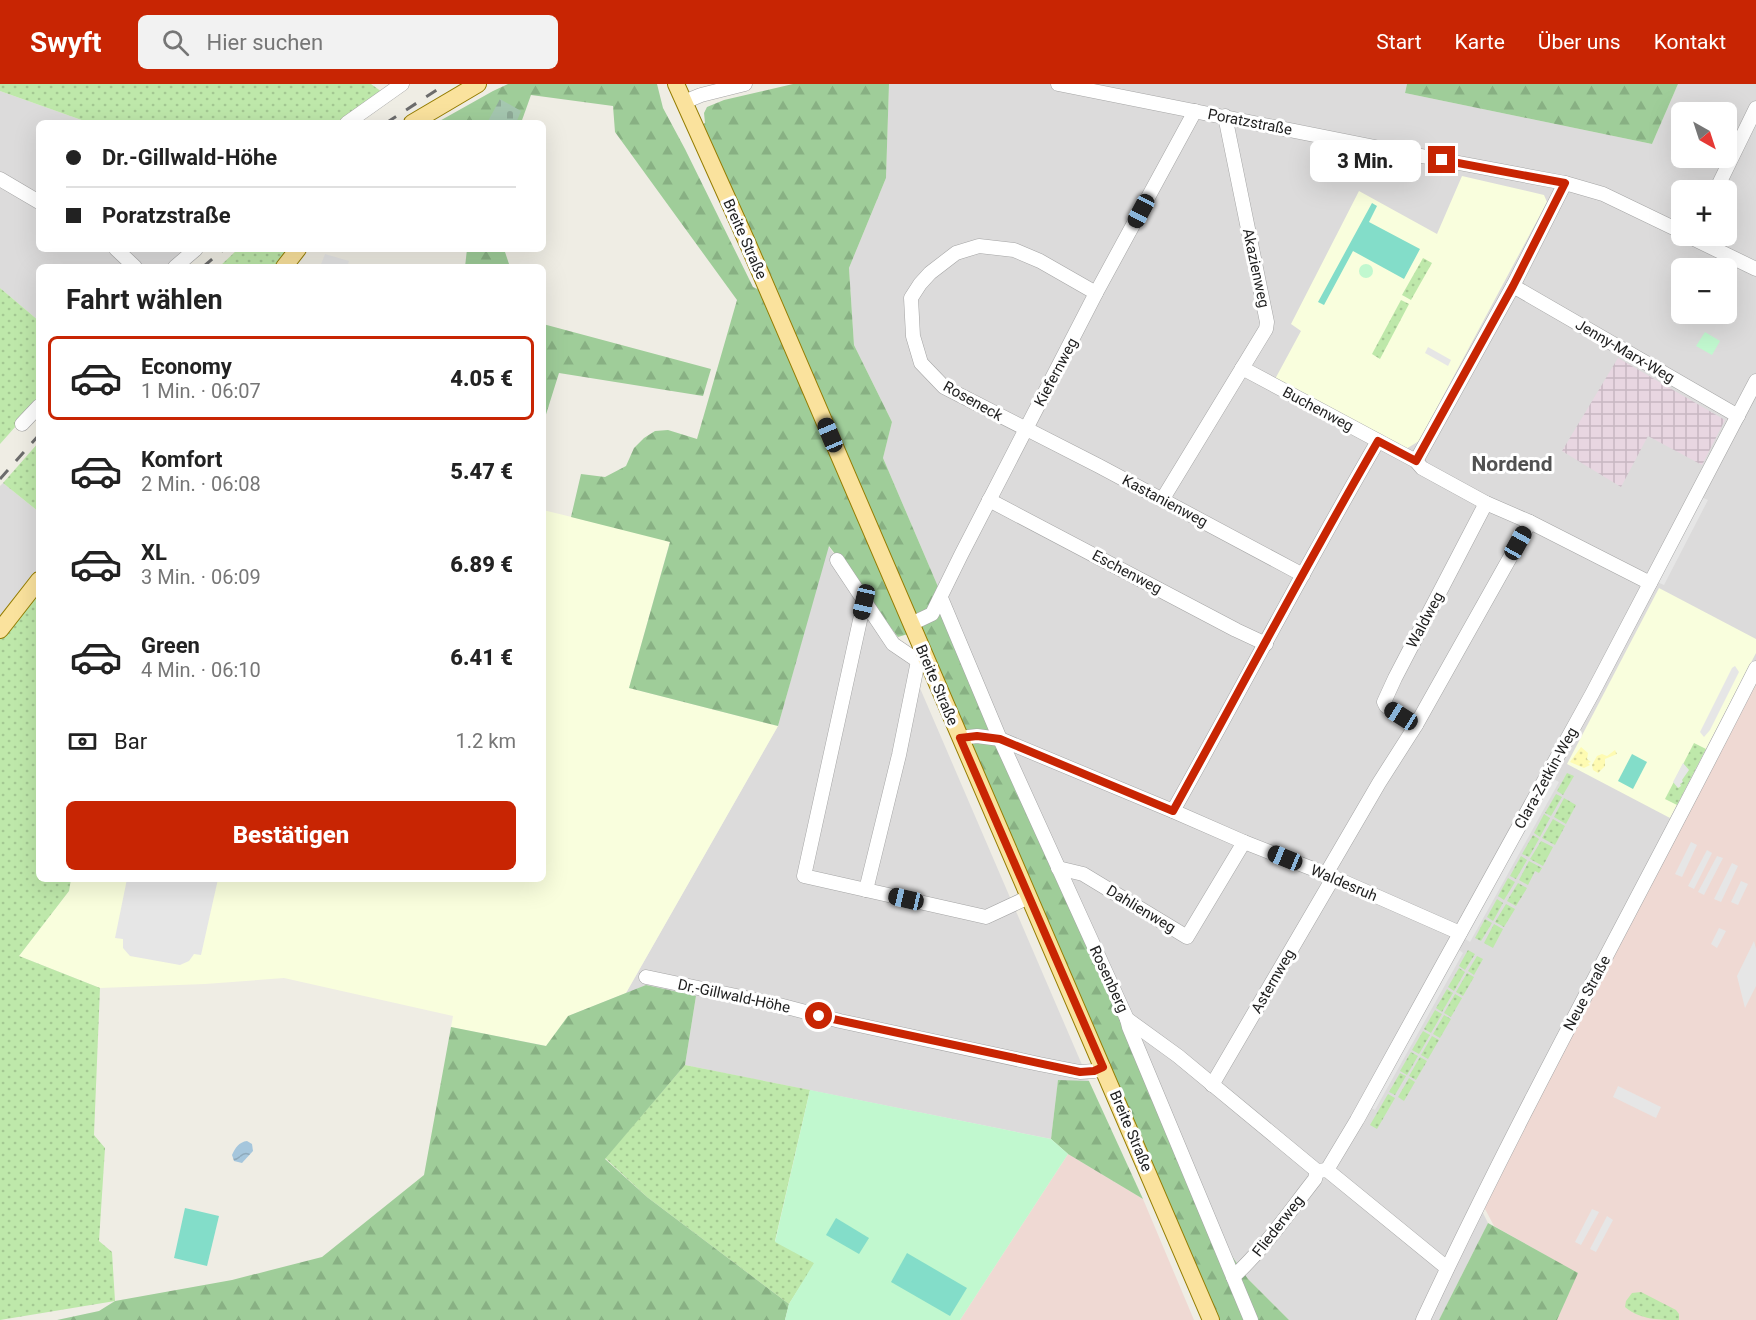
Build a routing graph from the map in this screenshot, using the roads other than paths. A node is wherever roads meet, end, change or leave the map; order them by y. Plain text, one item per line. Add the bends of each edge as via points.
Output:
1 (402, 84) edge
2 (478, 84) edge
3 (676, 84) edge
4 (745, 84) edge
5 (1058, 84) edge
6 (684, 102) junction
7 (1756, 108) edge
8 (1195, 111) junction
9 (1225, 116) junction
10 (351, 120) edge
11 (417, 120) edge
12 (0, 179) edge
13 (1721, 180) edge
14 (1565, 183) junction
15 (36, 200) edge
16 (1671, 226) edge
17 (1711, 246) edge
18 (120, 252) edge
19 (192, 252) edge
20 (296, 252) edge
21 (132, 264) edge
22 (178, 264) edge
23 (286, 264) edge
24 (1756, 269) edge
25 (1513, 286) junction
26 (1096, 293) junction
27 (1242, 368) junction
28 (1756, 381) edge
29 (36, 409) edge
30 (1738, 416) junction
31 (22, 424) dead end
32 (1025, 429) junction
33 (1378, 441) junction
34 (1416, 461) junction
35 (989, 500) junction
36 (1162, 500) junction
37 (1486, 503) junction
38 (1530, 522) junction
39 (837, 560) dead end
40 (1303, 575) junction
41 (1650, 583) junction
42 (36, 584) edge
43 (941, 598) junction
44 (864, 602) junction
45 (911, 624) junction
46 (0, 630) edge
47 (1266, 644) junction
48 (922, 660) junction
49 (1756, 668) edge
50 (1416, 725) junction
51 (960, 738) junction
52 (1000, 739) junction
53 (1173, 811) junction
54 (1244, 842) junction
55 (1058, 868) junction
56 (1330, 876) junction
57 (867, 890) junction
58 (1029, 897) junction
59 (1460, 933) junction
60 (646, 977) dead end
61 (1127, 1019) junction
62 (1103, 1067) junction
63 (1212, 1085) junction
64 (1322, 1171) junction
65 (1447, 1268) junction
66 (1233, 1277) junction
67 (1211, 1320) edge
68 (1251, 1320) edge
69 (1423, 1320) edge

1 - 10 street
2 - 11 main road
3 - 6 main road, Breite Straße
4 - 6 street
5 - 8 street, Poratzstraße
6 - 45 main road, Breite Straße
7 - 13 street
8 - 9 street, Poratzstraße
8 - 26 street, Kiefernweg
9 - 14 street, Poratzstraße
9 - 27 street, Akazienweg via 1268,322
12 - 15 street
14 - 16 street, Poratzstraße via 1603,194
14 - 25 street
17 - 24 street, Poratzstraße
18 - 21 street
19 - 22 street
20 - 23 main road
25 - 30 street, Jenny-Marx-Weg
25 - 34 street
26 - 32 street, Kiefernweg
26 - 32 street, Roseneck via 1014,250 979,246 956,253 930,273 911,298 913,336 921,363 930,375 944,387
27 - 33 street, Buchenweg
27 - 36 street, Akazienweg
28 - 30 street, Clara-Zetkin-Weg
29 - 31 street
30 - 41 street, Clara-Zetkin-Weg
32 - 35 street, Kiefernweg
32 - 36 street, Kastanienweg
33 - 34 street, Buchenweg
33 - 40 street
34 - 37 street, Buchenweg
35 - 43 street, Kiefernweg
35 - 47 street, Eschenweg
36 - 40 street, Kastanienweg
37 - 38 street, Buchenweg
37 - 50 street, Waldweg via 1384,702
38 - 41 street, Buchenweg
38 - 50 street
39 - 44 street
40 - 47 street
41 - 59 street, Clara-Zetkin-Weg
42 - 46 main road
43 - 45 street, Kiefernweg via 932,614
43 - 52 street, Rosenberg
44 - 48 street via 893,644
44 - 57 street via 804,876
45 - 48 main road, Breite Straße
47 - 53 street
48 - 51 main road, Breite Straße
48 - 57 street
49 - 65 street, Neue Straße
50 - 56 street via 1379,783
51 - 52 street, Waldesruh
51 - 58 main road, Breite Straße
52 - 53 street, Waldesruh
52 - 55 street, Rosenberg
53 - 54 street, Waldesruh
54 - 55 street, Dahlienweg via 1187,938 1083,874
54 - 56 street, Waldesruh
55 - 61 street, Rosenberg
56 - 59 street, Waldesruh
56 - 63 street, Asternweg
57 - 58 street via 986,917
58 - 62 main road, Breite Straße
59 - 64 street, Clara-Zetkin-Weg via 1357,1120
60 - 62 street, Dr.-Gillwald-Höhe via 1059,1068 1080,1072
61 - 63 street, Rosenberg
61 - 66 street
62 - 67 main road, Breite Straße
63 - 64 street, Rosenberg
64 - 65 street, Rosenberg
64 - 66 street, Fliederweg via 1252,1260
65 - 69 street, Neue Straße
66 - 68 street

